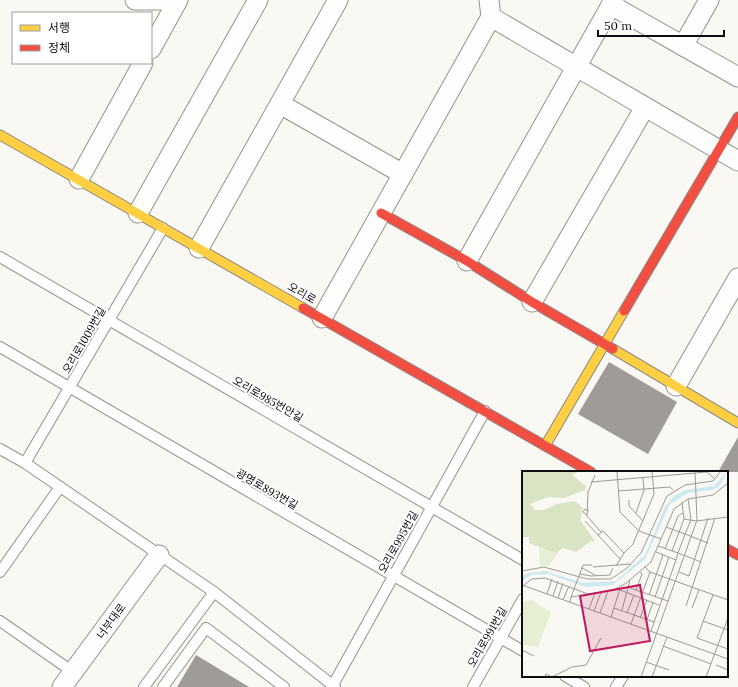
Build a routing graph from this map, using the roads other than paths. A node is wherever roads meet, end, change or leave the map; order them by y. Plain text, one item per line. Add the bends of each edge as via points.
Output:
1 (135, 0) edge
2 (170, 0) edge
3 (178, 0) edge
4 (258, 0) edge
5 (338, 0) edge
6 (709, 0) edge
7 (613, 2) edge
8 (490, 9) edge
9 (683, 46) junction
10 (152, 47) edge
11 (142, 64) edge
12 (576, 66) junction
13 (738, 77) edge
14 (280, 104) junction
15 (645, 107) junction
16 (738, 117) edge
17 (0, 135) edge
18 (718, 150) junction
19 (738, 161) edge
20 (403, 174) junction
21 (79, 179) junction
22 (138, 213) junction
23 (381, 213) junction
24 (163, 228) junction
25 (199, 248) junction
26 (0, 257) edge
27 (467, 261) junction
28 (738, 278) edge
29 (532, 302) junction
30 (322, 318) junction
31 (109, 321) junction
32 (604, 345) junction
33 (0, 347) edge
34 (676, 386) junction
35 (70, 388) junction
36 (485, 411) junction
37 (738, 423) edge
38 (545, 446) junction
39 (0, 449) edge
40 (25, 464) junction
41 (589, 471) edge
42 (60, 487) junction
43 (431, 507) junction
44 (728, 550) edge
45 (159, 555) junction
46 (738, 556) edge
47 (522, 559) edge
48 (0, 572) edge
49 (393, 576) junction
50 (214, 592) junction
51 (522, 600) edge
52 (0, 621) edge
53 (500, 638) junction
54 (522, 651) edge
55 (567, 677) edge
56 (622, 677) edge
57 (67, 680) edge
58 (334, 686) edge
59 (144, 687) edge
60 (162, 687) edge
61 (284, 687) edge
62 (472, 687) edge
63 (584, 687) edge
64 (616, 687) edge

1 - 2 street
3 - 10 street
4 - 22 street
5 - 14 street
6 - 9 street
7 - 9 street
7 - 12 street
8 - 12 street
8 - 20 street
9 - 13 street
11 - 21 street
12 - 15 street
12 - 27 street
14 - 20 street
14 - 25 street
15 - 18 street
15 - 29 street
16 - 18 street
17 - 21 street, 오리로
18 - 19 street
18 - 32 street
20 - 23 street
21 - 22 street, 오리로
22 - 24 street, 오리로
23 - 27 street
23 - 30 street
24 - 25 street, 오리로
24 - 31 lane, 오리로1009번길
25 - 30 street, 오리로
26 - 31 lane, 오리로985번안길
27 - 29 street
28 - 34 street
29 - 32 street
30 - 36 street, 오리로
31 - 35 lane, 오리로1009번길
31 - 43 lane, 오리로985번안길
32 - 34 street
32 - 38 street
33 - 35 lane, 광명로893번길
34 - 37 street
35 - 40 lane, 오리로1009번길
35 - 49 lane, 광명로893번길
36 - 38 street, 오리로
36 - 43 lane, 오리로995번길
38 - 41 street, 오리로
39 - 40 lane
40 - 42 lane
42 - 45 lane
42 - 48 lane
43 - 47 lane, 오리로985번안길
43 - 49 lane, 오리로995번길
44 - 46 street
45 - 50 lane
45 - 57 street, 너부대로
49 - 53 lane, 광명로893번길
49 - 58 lane, 오리로995번길
50 - 58 lane
50 - 59 lane
51 - 53 lane, 오리로991번길
52 - 57 lane
53 - 54 lane, 광명로893번길
53 - 62 lane, 오리로991번길
55 - 63 lane
56 - 64 lane
60 - 61 lane via 206,628

